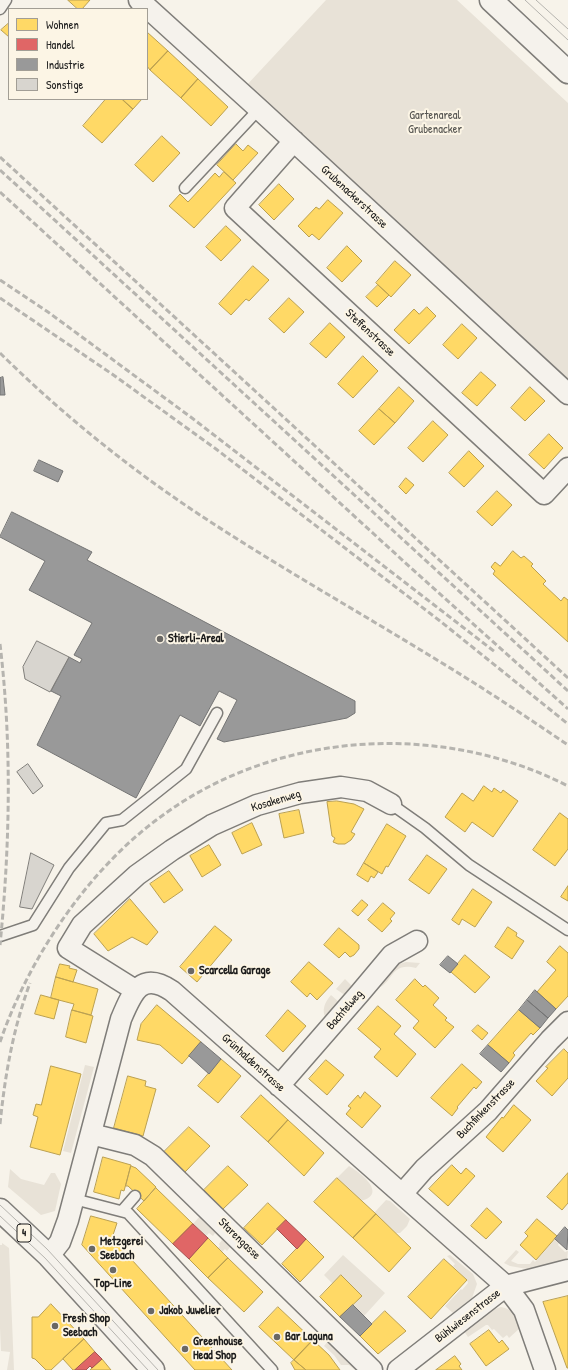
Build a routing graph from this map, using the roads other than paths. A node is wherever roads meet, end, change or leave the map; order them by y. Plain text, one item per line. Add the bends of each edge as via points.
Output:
1 (6, 0) edge
2 (491, 0) edge
3 (0, 9) edge
4 (148, 10) edge
5 (568, 72) edge
6 (259, 109) junction
7 (294, 141) junction
8 (185, 188) dead end
9 (568, 394) edge
10 (568, 468) edge
11 (217, 713) dead end
12 (391, 804) joint
13 (568, 930) edge
14 (0, 936) edge
15 (417, 941) dead end
16 (135, 990) junction
17 (568, 1022) edge
18 (279, 1086) junction
19 (91, 1134) junction
20 (402, 1194) junction
21 (135, 1196) dead end
22 (74, 1199) junction
23 (0, 1210) edge
24 (122, 1211) junction
25 (49, 1256) junction
26 (568, 1270) edge
27 (506, 1286) junction
28 (153, 1370) edge
29 (272, 1370) edge
30 (372, 1370) edge
31 (398, 1370) edge
32 (545, 1370) edge

1 - 3 lane
2 - 5 main road
4 - 6 street, Grubenackerstrasse
6 - 7 street, Grubenackerstrasse
6 - 8 lane
7 - 9 street, Grubenackerstrasse
7 - 10 street, Steffenstrasse via 235,208 544,494
11 - 14 lane via 186,769 122,820 106,823 69,868 32,925
12 - 13 lane, Kosakenweg via 425,828 469,865
12 - 16 street, Kosakenweg via 367,791 341,787 300,793 257,805 212,825 137,875 82,925 68,948
15 - 18 street, Bachtelweg via 392,955
16 - 18 street, Grünhaldenstrasse via 148,982 162,984
16 - 19 street via 121,1019
17 - 20 street, Buchfinkenstrasse via 488,1110 424,1169
18 - 20 street, Grünhaldenstrasse
19 - 22 street
19 - 30 street, Starengasse via 135,1146 153,1156
20 - 27 street, Grünhaldenstrasse
21 - 24 lane
22 - 24 lane
22 - 25 street via 60,1242
23 - 25 main road, 4
24 - 29 lane via 128,1213
25 - 28 main road, 4
26 - 27 street, Bühlwiesenstrasse
27 - 31 street, Bühlwiesenstrasse
27 - 32 street, Grünhaldenstrasse via 524,1310

